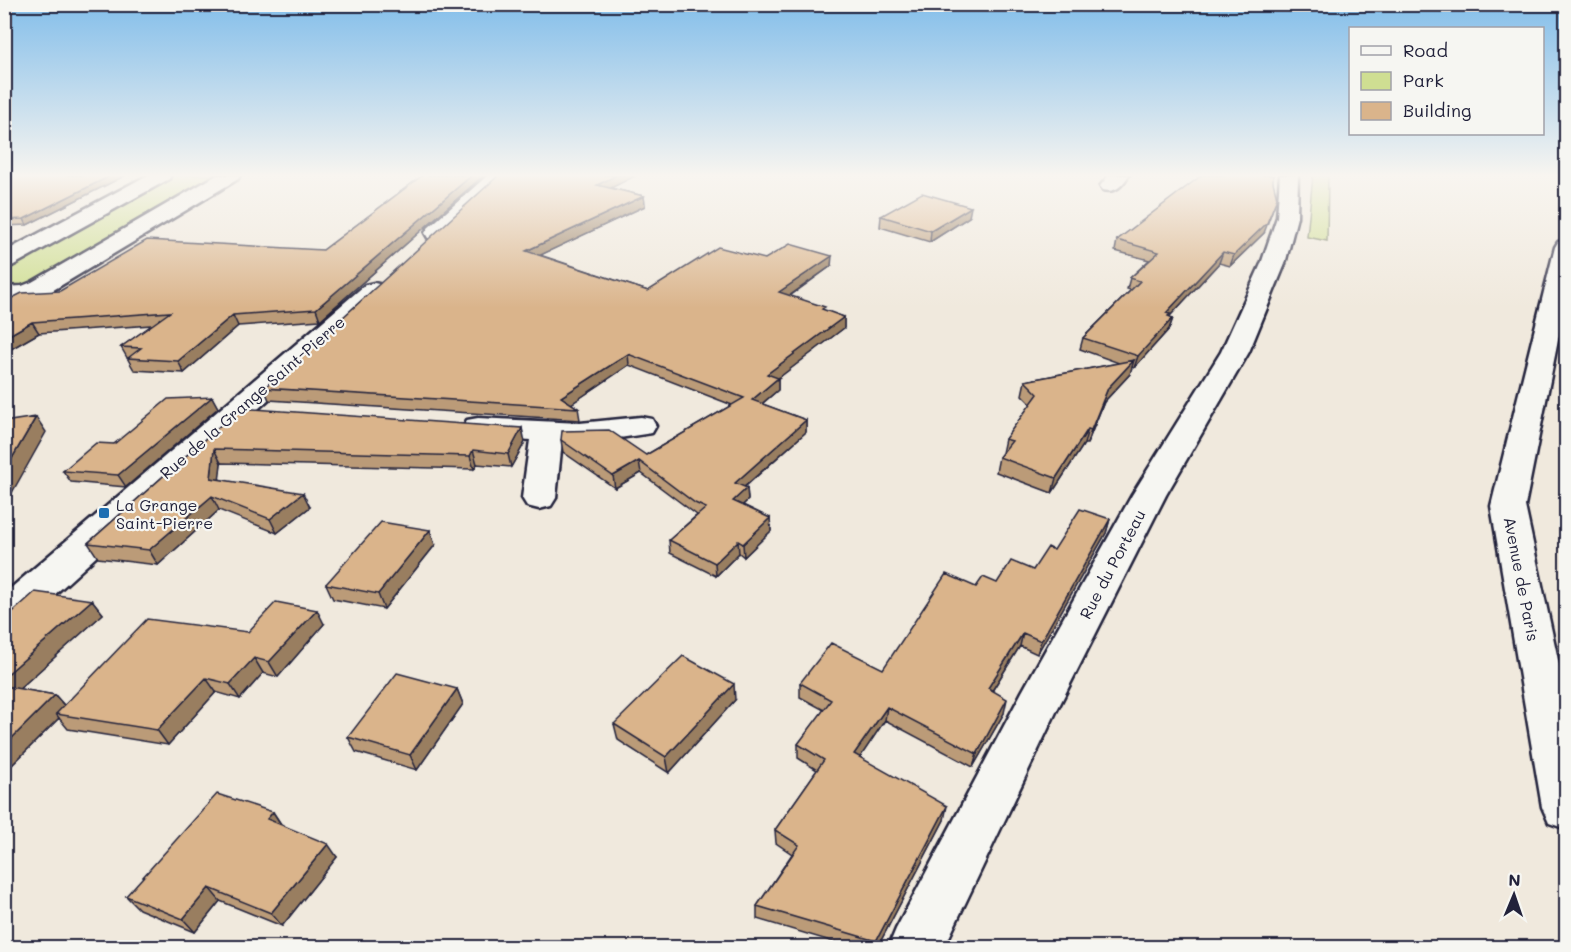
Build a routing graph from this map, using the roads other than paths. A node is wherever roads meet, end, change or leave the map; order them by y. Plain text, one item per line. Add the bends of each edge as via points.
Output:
1 (80, 219) edge
2 (156, 219) edge
3 (451, 219) edge
4 (1286, 219) edge
5 (1566, 247) edge
6 (417, 251) edge
7 (4, 261) edge
8 (390, 274) edge
9 (4, 294) edge
10 (237, 409) junction
11 (277, 412) edge
12 (448, 425) edge
13 (641, 426) dead end
14 (547, 432) junction
15 (539, 498) dead end
16 (5, 615) edge
17 (1566, 807) edge
18 (915, 948) edge

1 - 7 street
2 - 9 street via 41,287 26,293
3 - 6 street
4 - 18 street, Rue du Porteau via 1273,264 1236,352 1143,506
5 - 17 street, Avenue de Paris via 1508,506
8 - 10 street, Rue de la Grange Saint-Pierre
10 - 11 street
10 - 16 street, Rue de la Grange Saint-Pierre
12 - 14 street
13 - 14 street via 596,433
14 - 15 street

